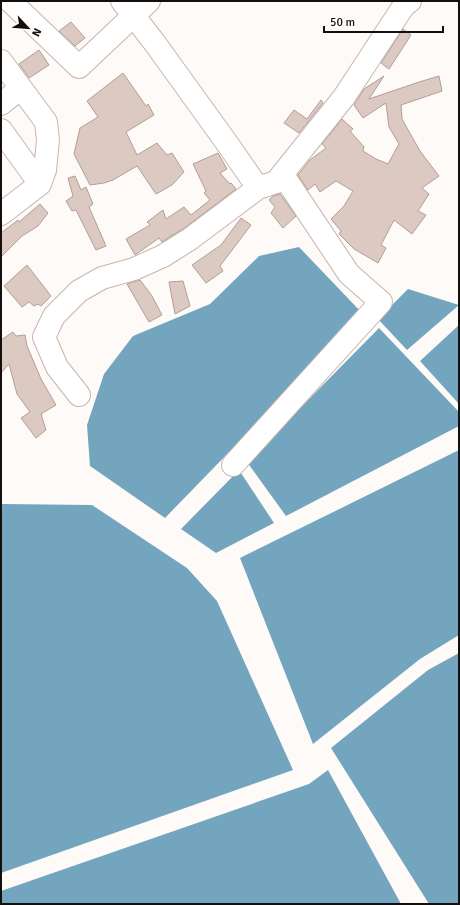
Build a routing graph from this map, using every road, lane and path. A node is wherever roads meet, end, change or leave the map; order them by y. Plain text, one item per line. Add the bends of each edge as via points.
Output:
1 (10, 1) edge
2 (410, 1) edge
3 (135, 6) edge
4 (1, 60) edge
5 (22, 88) junction
6 (1, 104) edge
7 (1, 130) edge
8 (283, 175) junction
9 (40, 184) junction
10 (258, 188) junction
11 (1, 214) edge
12 (79, 395) dead end
13 (233, 465) dead end

1 - 3 street via 79,67
2 - 8 street via 403,6 344,97
3 - 10 street
4 - 5 street
5 - 6 street
5 - 9 street via 46,122 48,140 45,170
7 - 9 street
8 - 10 street via 276,182
8 - 13 street via 349,274 381,302
9 - 11 street
10 - 12 street via 163,256 134,269 102,278 79,291 54,316 44,337 48,350 57,367

